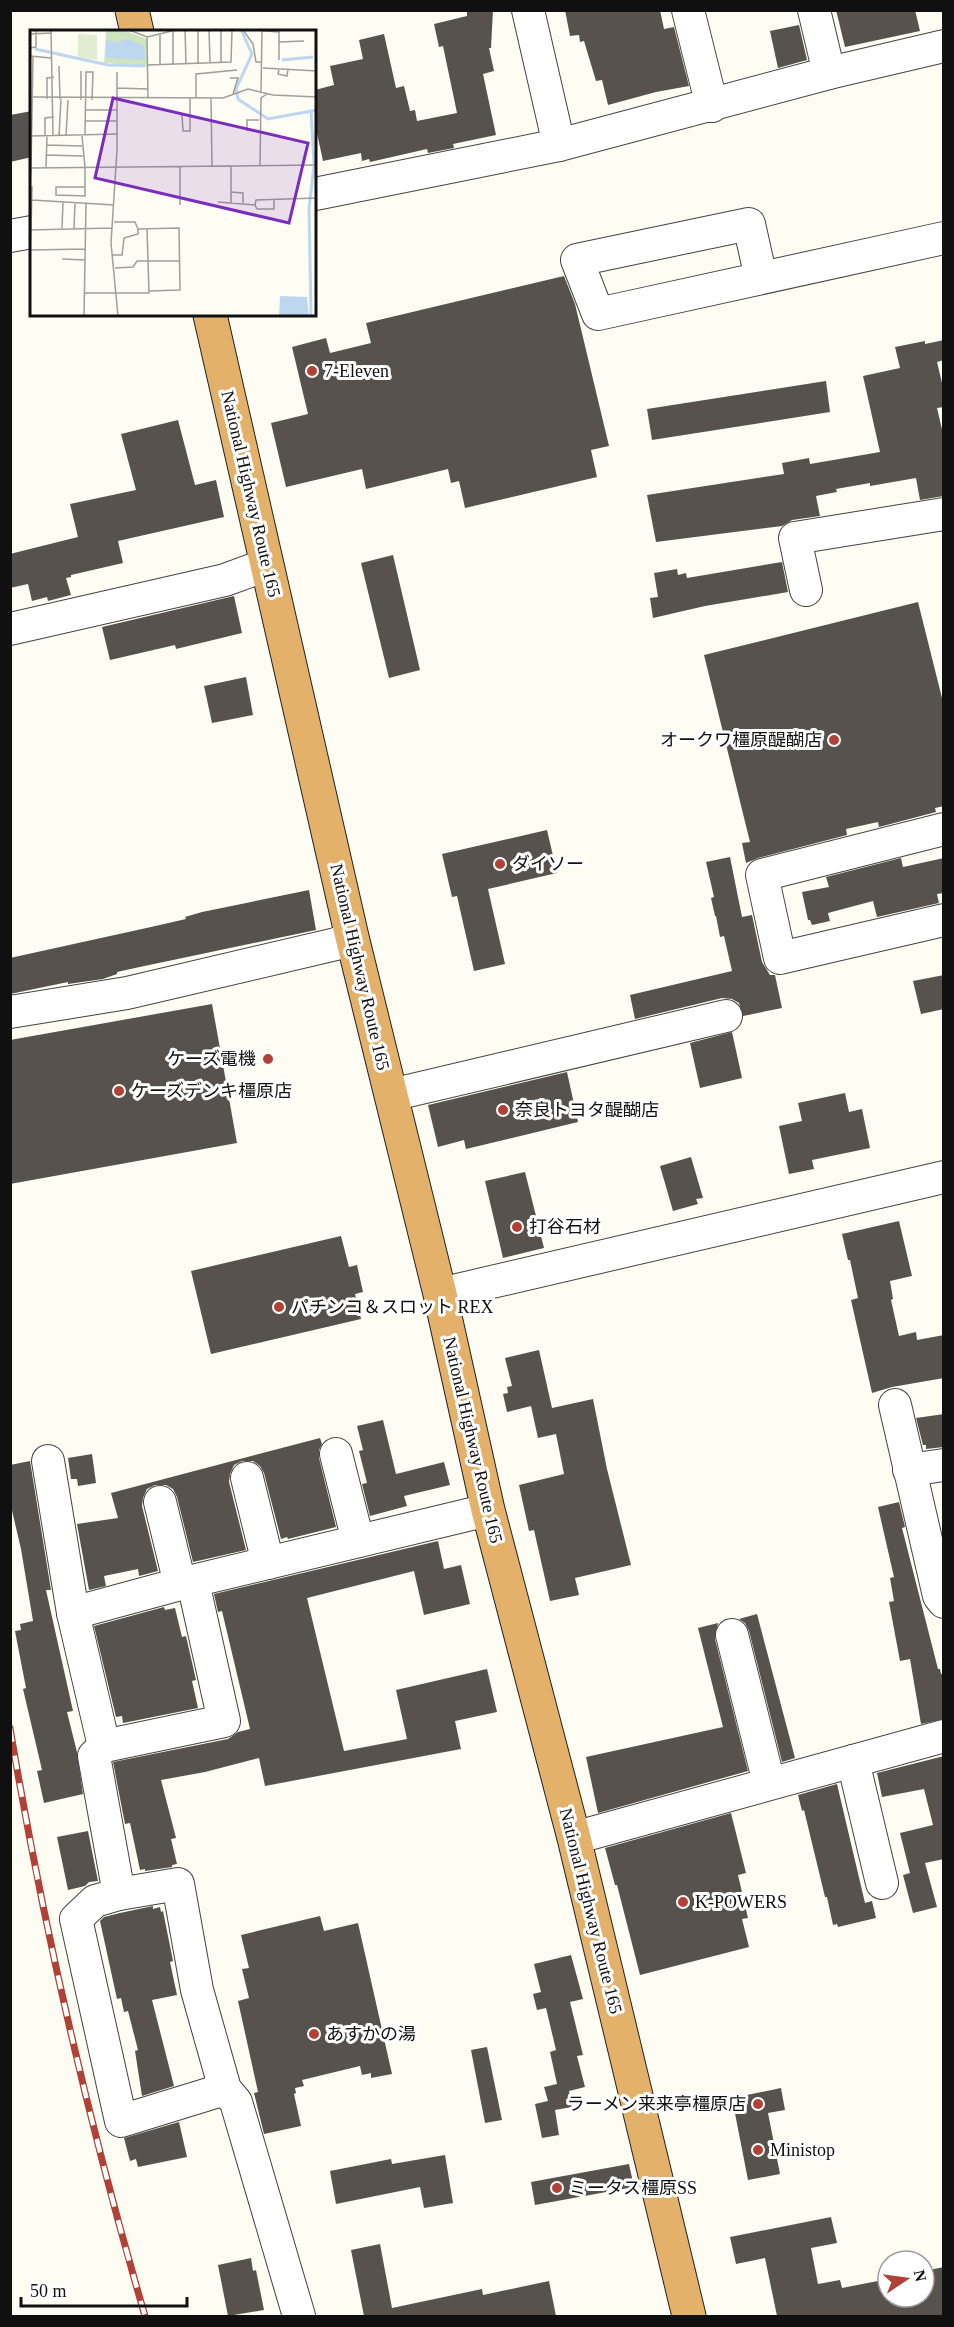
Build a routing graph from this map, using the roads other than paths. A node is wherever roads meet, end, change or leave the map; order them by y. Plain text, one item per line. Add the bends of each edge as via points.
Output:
1 (132, 10) edge
2 (528, 10) edge
3 (688, 10) edge
4 (814, 10) edge
5 (137, 30) edge
6 (944, 46) edge
7 (829, 74) junction
8 (712, 106) junction
9 (559, 145) junction
10 (316, 194) edge
11 (30, 232) edge
12 (10, 236) edge
13 (944, 238) edge
14 (761, 278) junction
15 (210, 316) edge
16 (944, 514) edge
17 (266, 565) junction
18 (806, 590) dead end
19 (10, 629) edge
20 (944, 829) edge
21 (944, 921) edge
22 (352, 937) junction
23 (10, 1012) edge
24 (726, 1016) dead end
25 (390, 1095) junction
26 (944, 1177) edge
27 (440, 1294) junction
28 (895, 1405) dead end
29 (336, 1454) dead end
30 (48, 1461) dead end
31 (944, 1465) edge
32 (909, 1470) junction
33 (247, 1478) dead end
34 (160, 1502) dead end
35 (488, 1510) junction
36 (358, 1541) junction
37 (268, 1563) junction
38 (187, 1583) junction
39 (944, 1602) edge
40 (73, 1613) junction
41 (732, 1635) dead end
42 (944, 1736) edge
43 (104, 1746) junction
44 (853, 1761) junction
45 (769, 1783) junction
46 (574, 1838) junction
47 (882, 1883) dead end
48 (119, 1894) junction
49 (225, 2089) junction
50 (299, 2316) edge
51 (689, 2316) edge

1 - 5 highway
2 - 9 street
3 - 8 street
4 - 7 street
6 - 7 street
7 - 8 street
8 - 9 street
9 - 10 street
11 - 12 street
13 - 14 street
14 - 14 street via 598,314 577,260 749,224
15 - 17 highway, National Highway Route 165
16 - 18 street via 795,538
17 - 19 street via 225,580
17 - 22 highway, National Highway Route 165
20 - 21 street via 762,875 780,958
22 - 23 street via 127,993
22 - 25 highway, National Highway Route 165
24 - 25 street
25 - 27 highway, National Highway Route 165
26 - 27 street
27 - 35 highway, National Highway Route 165
28 - 32 street
29 - 36 street
30 - 40 street
31 - 32 street
32 - 39 street via 939,1596
33 - 37 street
34 - 38 street
35 - 36 street
35 - 46 highway, National Highway Route 165
36 - 37 street
37 - 38 street
38 - 40 street
38 - 43 street via 224,1721
40 - 43 street
41 - 45 street
42 - 44 street
43 - 48 street via 94,1756
44 - 45 street
44 - 47 street
45 - 46 street
46 - 51 highway, National Highway Route 165
48 - 49 street via 177,1884 198,1990
48 - 49 street via 95,1901 76,1919 121,2121
49 - 50 street via 236,2102

